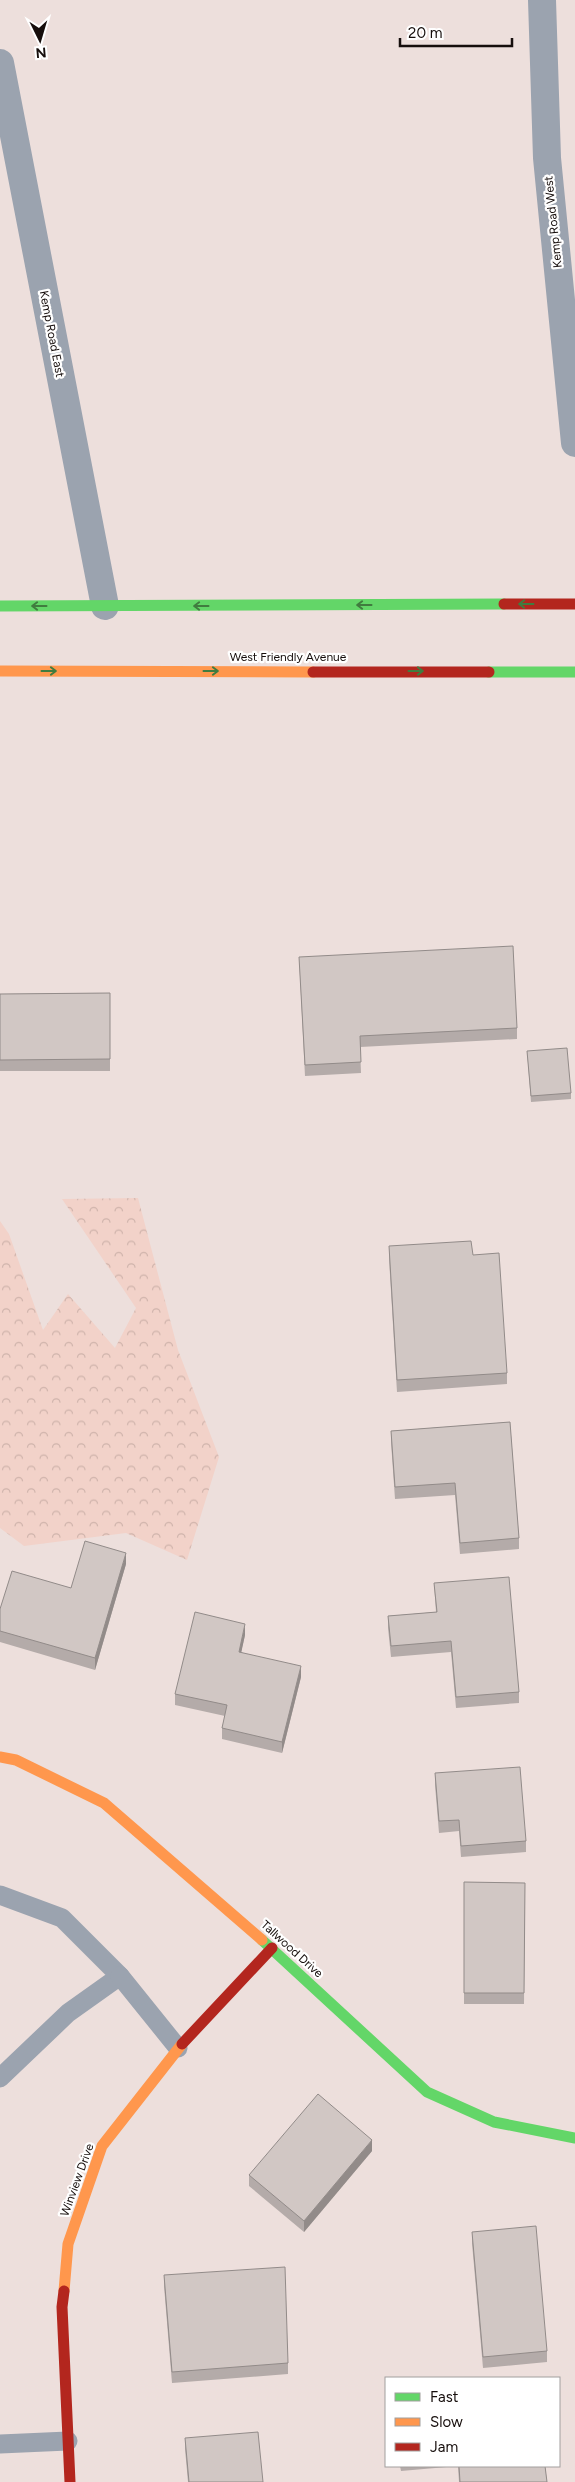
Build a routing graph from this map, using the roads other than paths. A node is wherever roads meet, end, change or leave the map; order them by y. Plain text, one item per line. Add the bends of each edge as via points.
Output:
1 (542, 0) edge
2 (0, 63) edge
3 (575, 443) edge
4 (575, 604) edge
5 (0, 606) edge
6 (105, 606) junction
7 (0, 671) edge
8 (575, 672) edge
9 (0, 1757) edge
10 (0, 1895) edge
11 (272, 1948) junction
12 (120, 1976) junction
13 (178, 2048) junction
14 (0, 2078) edge
15 (575, 2138) edge
16 (68, 2441) junction
17 (0, 2444) edge
18 (70, 2482) edge

1 - 3 street, Kemp Road West via 547,158
2 - 6 street, Kemp Road East
4 -> 6 street
6 -> 5 street
7 -> 8 street, West Friendly Avenue
9 - 11 street, Tallwood Drive via 16,1760 104,1803
10 - 12 lane via 62,1918
11 - 13 street, Winview Drive
11 - 15 street, Tallwood Drive via 427,2092 494,2122
12 - 13 lane
12 - 14 lane via 68,2013
13 - 16 street, Winview Drive via 102,2146 68,2244 62,2307
16 - 17 lane
16 - 18 street, Winview Drive

